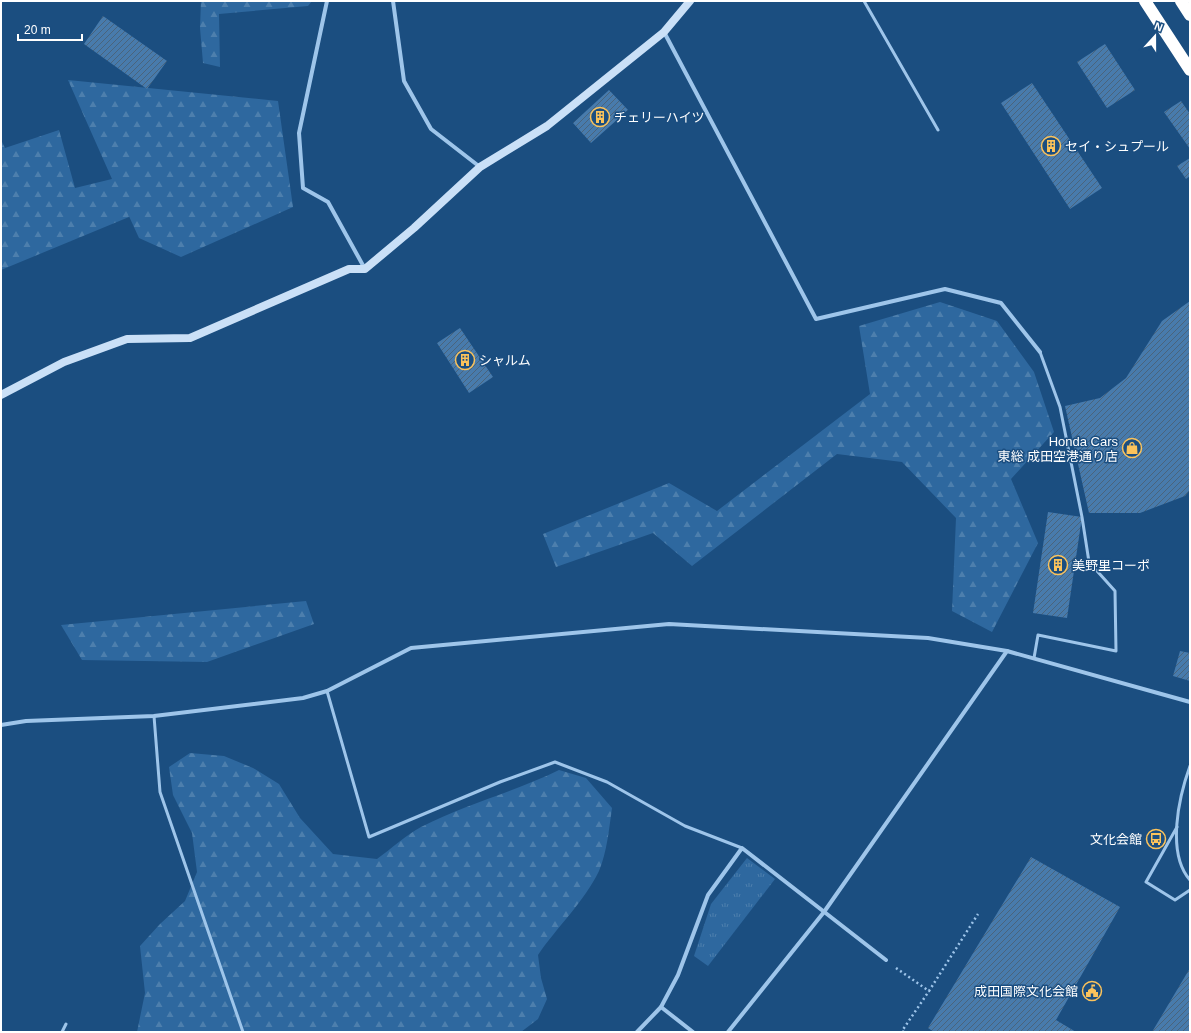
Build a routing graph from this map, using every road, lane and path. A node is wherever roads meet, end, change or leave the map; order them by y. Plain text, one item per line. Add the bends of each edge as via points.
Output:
1 (327, 1) edge
2 (393, 1) edge
3 (690, 1) edge
4 (864, 1) edge
5 (1144, 1) edge
6 (1181, 1) edge
7 (1190, 15) edge
8 (664, 32) junction
9 (1190, 70) edge
10 (938, 130) dead end
11 (480, 167) junction
12 (364, 269) junction
13 (1040, 352) joint
14 (1, 395) edge
15 (1006, 651) junction
16 (1034, 658) junction
17 (326, 691) junction
18 (1190, 702) edge
19 (154, 716) junction
20 (1, 725) edge
21 (1190, 766) edge
22 (1178, 825) junction
23 (742, 848) junction
24 (1190, 880) edge
25 (1190, 890) edge
26 (824, 912) junction
27 (978, 914) dead end
28 (886, 960) joint
29 (929, 991) junction
30 (661, 1007) junction
31 (66, 1024) dead end
32 (62, 1032) edge
33 (243, 1032) edge
34 (637, 1032) edge
35 (693, 1032) edge
36 (728, 1032) edge
37 (904, 1032) edge

1 - 12 street via 299,133 303,188 328,202
2 - 11 street via 404,81 431,129
3 - 8 street
4 - 10 lane
5 - 9 highway
6 - 7 highway
8 - 11 street via 547,126
8 - 13 street via 816,319 945,289 1001,302
11 - 12 street via 414,228
12 - 14 street via 349,269 190,338 127,339 64,362
13 - 16 lane via 1060,407 1089,562 1115,591 1116,651 1038,635
15 - 16 street
15 - 17 street via 928,638 669,624 411,648
15 - 26 street
16 - 18 street
17 - 19 street via 303,698
17 - 23 lane via 369,837 500,782 555,762 607,782 685,826
19 - 20 street via 26,721
19 - 33 lane via 160,792
21 - 22 lane via 1182,789
22 - 24 lane via 1180,860
22 - 25 lane via 1146,882 1175,900
23 - 26 street
23 - 30 street via 708,895 678,975
26 - 28 street
26 - 36 street
27 - 29 path
28 - 29 path
29 - 37 path via 902,1031
30 - 34 street
30 - 35 street
31 - 32 lane

